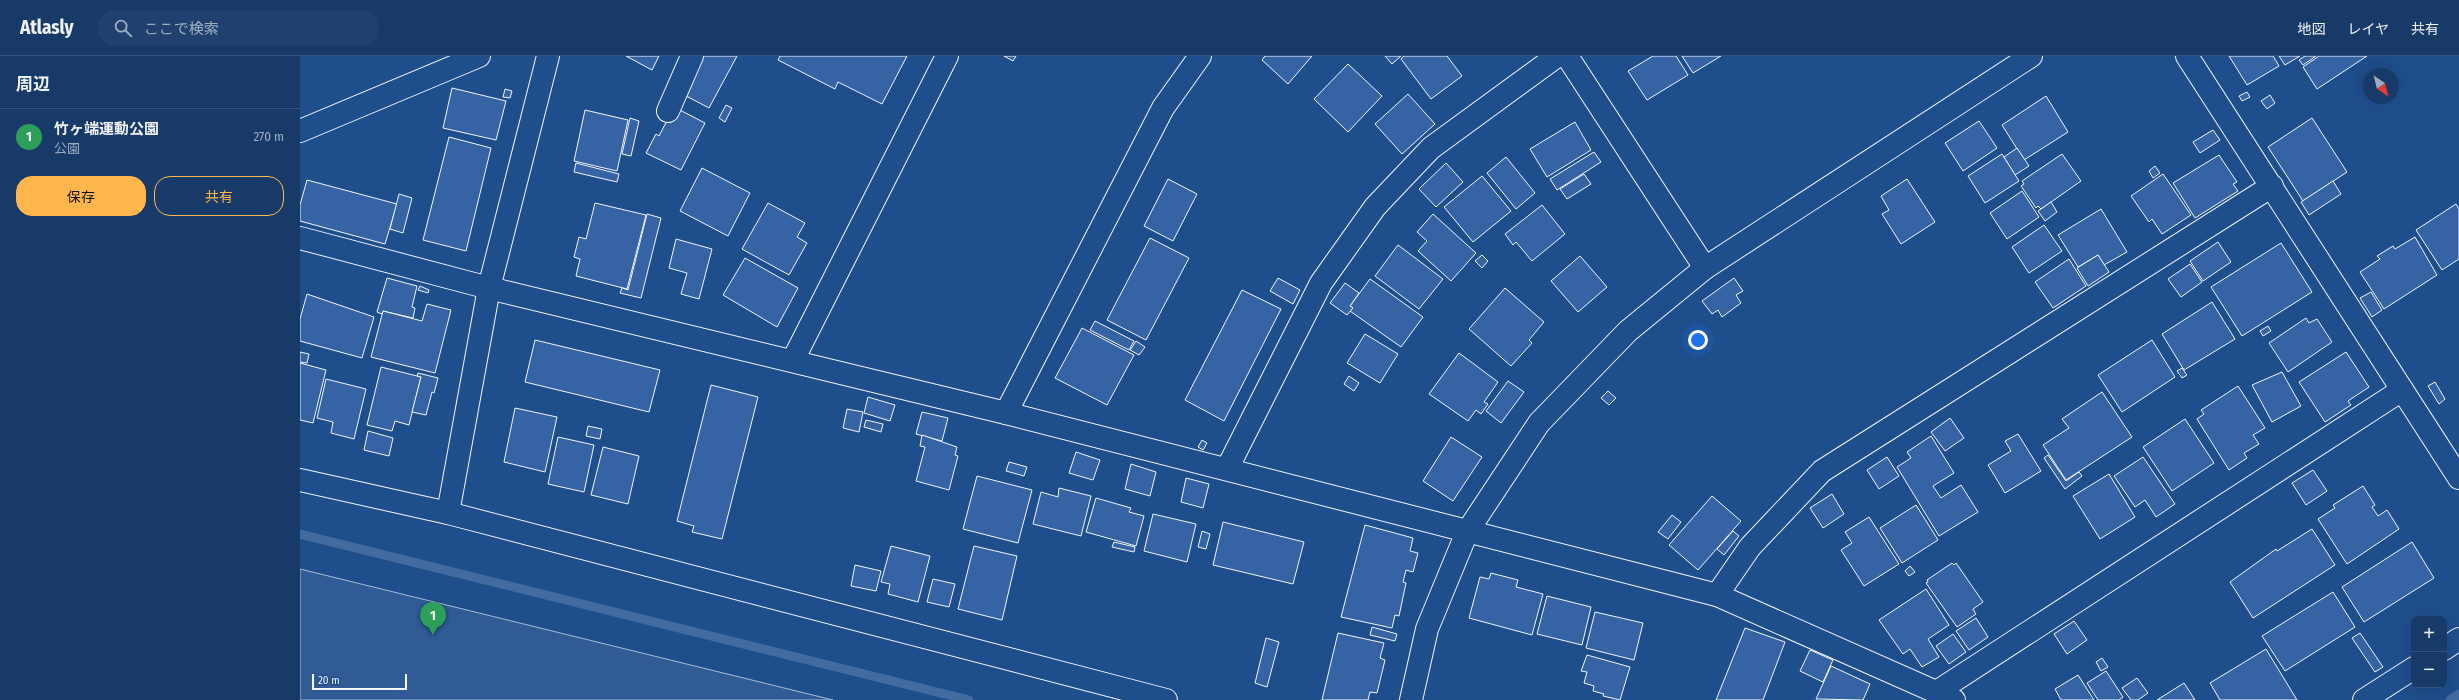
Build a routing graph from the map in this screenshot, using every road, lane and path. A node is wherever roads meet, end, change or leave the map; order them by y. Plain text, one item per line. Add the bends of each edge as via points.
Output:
1 (479, 56) edge
2 (548, 56) edge
3 (692, 56) edge
4 (947, 56) edge
5 (1200, 56) edge
6 (1557, 56) edge
7 (1567, 56) edge
8 (2031, 56) edge
9 (2187, 56) edge
10 (668, 111) dead end
11 (300, 131) edge
12 (2272, 186) junction
13 (300, 238) edge
14 (1706, 268) junction
15 (489, 288) junction
16 (793, 360) junction
17 (2402, 390) junction
18 (1006, 413) junction
19 (1227, 469) junction
20 (2459, 478) edge
21 (300, 480) edge
22 (448, 513) junction
23 (1467, 532) junction
24 (1717, 595) junction
25 (2459, 639) edge
26 (2447, 647) edge
27 (2411, 670) edge
28 (1946, 696) edge
29 (1166, 700) edge
30 (1411, 700) edge
31 (2364, 700) edge

1 - 11 street
2 - 15 street
3 - 10 street
4 - 16 street
5 - 18 street via 1163,108
6 - 19 street via 1431,148 1375,207 1321,283
7 - 14 street
8 - 14 street
9 - 12 street
12 - 17 street
12 - 24 street via 1822,471 1750,547
13 - 15 street
14 - 23 street via 1628,331 1539,423
15 - 16 street
15 - 22 street
16 - 18 street
17 - 20 street
17 - 28 street
18 - 19 street
19 - 23 street
21 - 22 street
22 - 29 street
23 - 24 street
23 - 30 street via 1427,629
24 - 28 street
25 - 26 street
27 - 31 street

